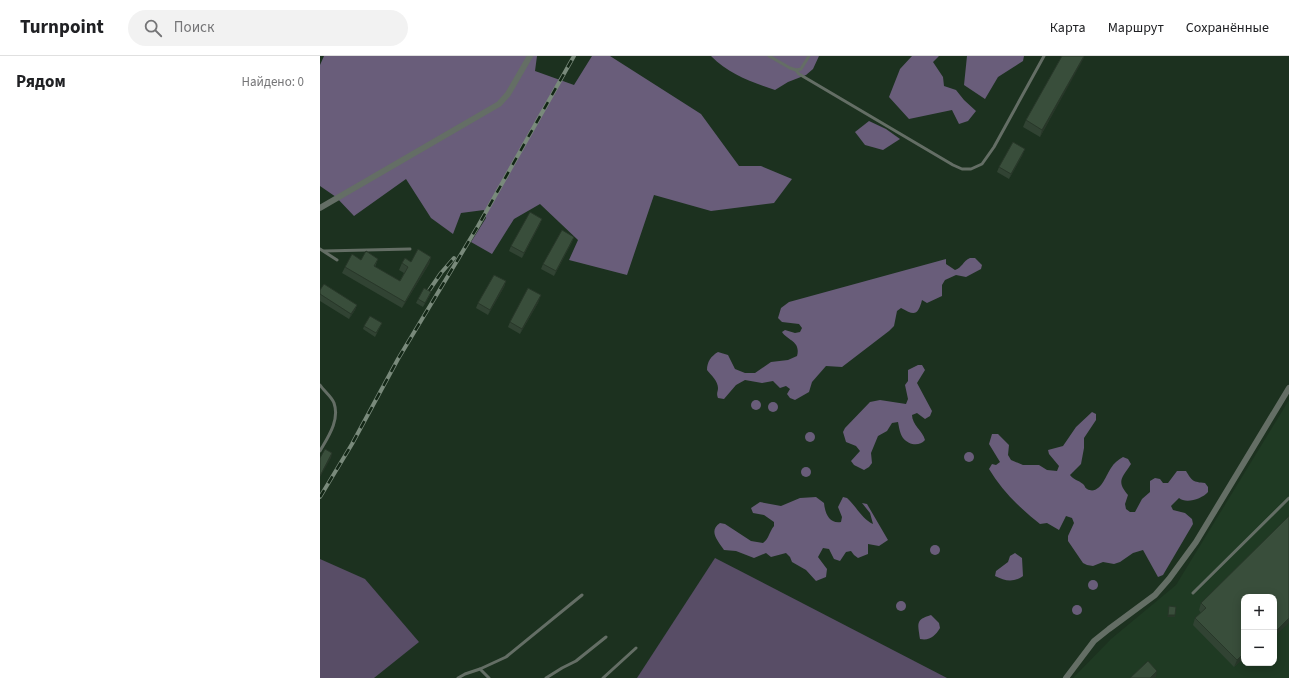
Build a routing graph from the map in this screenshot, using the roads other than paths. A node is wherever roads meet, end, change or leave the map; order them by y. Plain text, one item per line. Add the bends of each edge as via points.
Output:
1 (530, 56) edge
2 (769, 56) edge
3 (809, 56) edge
4 (1044, 56) edge
5 (796, 70) junction
6 (320, 208) edge
7 (320, 249) edge
8 (410, 249) dead end
9 (324, 251) junction
10 (337, 260) dead end
11 (320, 385) edge
12 (1289, 388) edge
13 (320, 451) edge
14 (1289, 498) edge
15 (1193, 593) dead end
16 (582, 595) dead end
17 (606, 637) dead end
18 (636, 648) dead end
19 (480, 669) junction
20 (458, 678) edge
21 (489, 678) edge
22 (546, 678) edge
23 (603, 678) edge
24 (1066, 678) edge

1 - 6 street via 508,94 499,104
2 - 5 lane
3 - 5 lane via 801,69
4 - 5 lane via 994,147 982,164 971,169 953,165
7 - 9 lane
8 - 9 lane
9 - 10 lane
11 - 13 lane via 334,402 336,412 332,429
12 - 24 street via 1196,542 1169,579 1155,595 1094,641
14 - 15 lane
16 - 19 lane via 506,657
17 - 22 lane via 576,661
18 - 23 lane
19 - 20 lane
19 - 21 lane

